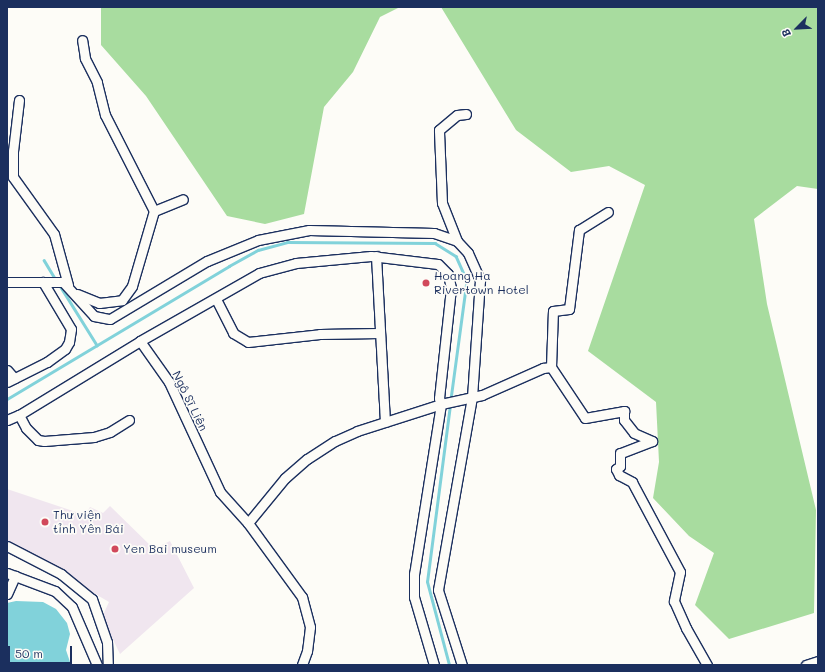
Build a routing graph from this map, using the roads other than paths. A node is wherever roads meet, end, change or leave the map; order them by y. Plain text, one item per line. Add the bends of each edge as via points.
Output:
1 (82, 40) dead end
2 (19, 100) dead end
3 (466, 114) dead end
4 (183, 199) dead end
5 (154, 211) junction
6 (608, 212) dead end
7 (457, 242) junction
8 (376, 256) junction
9 (7, 282) edge
10 (45, 282) junction
11 (66, 284) junction
12 (76, 293) junction
13 (216, 299) junction
14 (379, 333) junction
15 (140, 341) junction
16 (551, 367) junction
17 (7, 370) edge
18 (10, 380) edge
19 (468, 397) junction
20 (443, 403) junction
21 (19, 414) junction
22 (7, 420) edge
23 (129, 420) dead end
24 (384, 422) junction
25 (248, 523) junction
26 (7, 546) edge
27 (11, 574) edge
28 (7, 594) edge
29 (818, 661) edge
30 (97, 665) edge
31 (108, 665) edge
32 (302, 665) edge
33 (434, 665) edge
34 (462, 665) edge
35 (707, 665) edge
36 (806, 665) edge

1 - 5 street via 85,58 97,82 105,115
2 - 11 street via 13,151 14,177 54,234
3 - 7 street via 457,115 439,130 442,203
4 - 5 street
5 - 12 street via 132,286 122,300 100,303
6 - 16 street via 579,230 569,309 553,311
7 - 12 street via 434,233 309,230 258,240 207,261 110,319 94,316
7 - 19 street via 468,253 480,280
8 - 13 street via 296,263 259,273
8 - 14 street
8 - 20 street via 438,264 448,274 451,288 439,398
9 - 10 street
10 - 11 street
10 - 18 street via 71,329 69,342 65,349 47,362
11 - 12 street
13 - 14 street via 233,333 248,342 320,334
13 - 15 street
14 - 24 street
15 - 21 street
15 - 25 street, Ngô Sĩ Liên via 169,382 220,492
16 - 19 street via 482,395
16 - 35 street via 585,418 624,411 624,420 634,433 652,441 620,453 620,466 616,469 632,482 680,572 674,601
17 - 18 street
19 - 20 street
19 - 34 street via 438,590
20 - 24 street
20 - 33 street via 414,574 414,597
21 - 22 street
21 - 23 street via 26,428 38,440 44,441 94,437 110,432
24 - 25 street via 335,441 307,459 272,491
25 - 32 street, Ngô Sĩ Liên via 302,597 310,627 307,651
26 - 31 street via 61,574 92,599 107,642
27 - 28 street
27 - 30 street via 55,591 72,607
29 - 36 street

